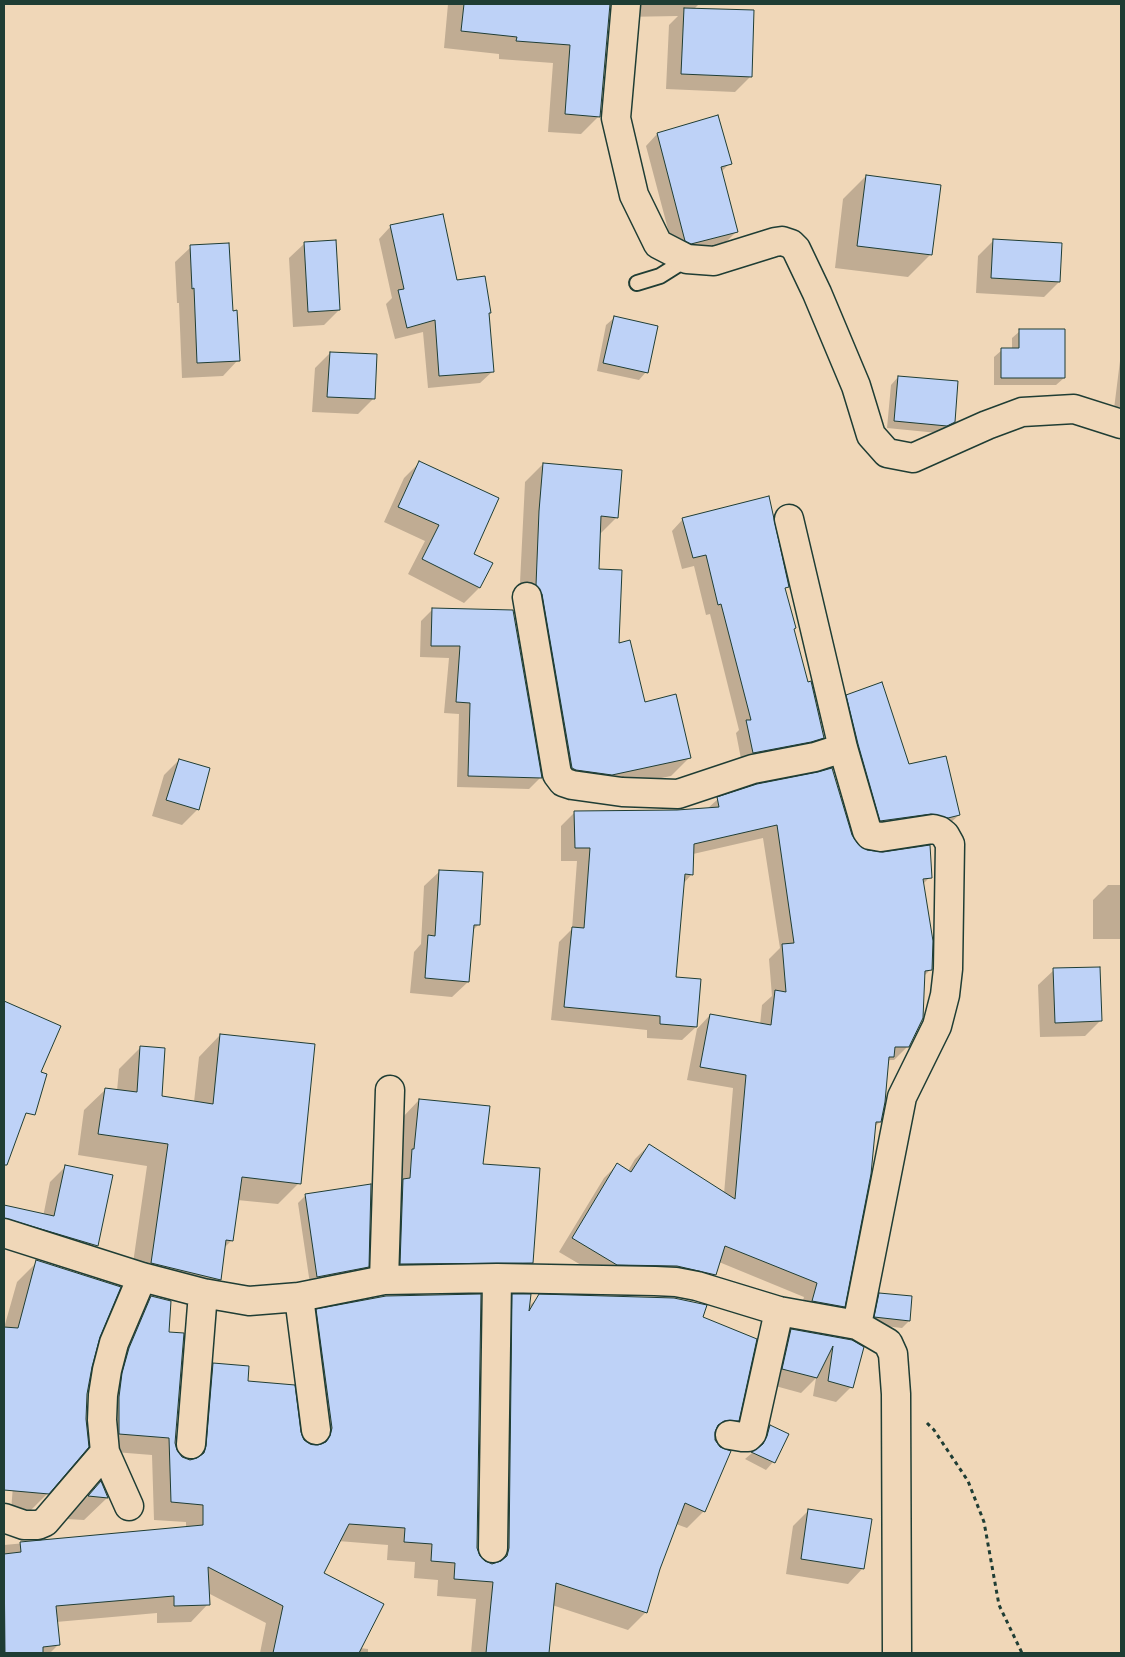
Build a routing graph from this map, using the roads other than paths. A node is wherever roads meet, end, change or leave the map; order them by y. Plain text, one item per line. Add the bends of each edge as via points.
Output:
1 (626, 4) edge
2 (687, 259) junction
3 (637, 283) dead end
4 (1121, 424) edge
5 (790, 519) dead end
6 (527, 597) dead end
7 (843, 748) junction
8 (390, 1090) dead end
9 (4, 1233) edge
10 (142, 1277) junction
11 (498, 1278) junction
12 (384, 1280) junction
13 (203, 1293) junction
14 (299, 1297) junction
15 (779, 1311) junction
16 (857, 1326) junction
17 (316, 1430) dead end
18 (730, 1435) dead end
19 (191, 1444) dead end
20 (105, 1452) junction
21 (129, 1506) dead end
22 (4, 1518) edge
23 (493, 1548) dead end
24 (897, 1653) edge

1 - 2 street via 616,118 634,196 658,244
2 - 3 lane via 660,276
2 - 4 street via 714,261 775,242 791,244 817,293 856,386 872,435 887,453 913,458 1022,412 1074,409
5 - 7 street
6 - 7 street via 557,774 562,782 622,792 678,794 753,769
7 - 16 street via 870,835 881,837 940,830 950,844 951,858 945,996 937,1026 902,1097
8 - 12 street
9 - 10 street
10 - 13 street
10 - 20 street via 114,1343 107,1370 102,1420
11 - 12 street
11 - 15 street via 676,1282
11 - 23 street
12 - 14 street
13 - 14 street via 249,1301
13 - 19 street
14 - 17 street
15 - 16 street
15 - 18 street via 752,1433 748,1437
16 - 24 street via 888,1343 893,1354
20 - 21 street
20 - 22 street via 46,1522 24,1525

